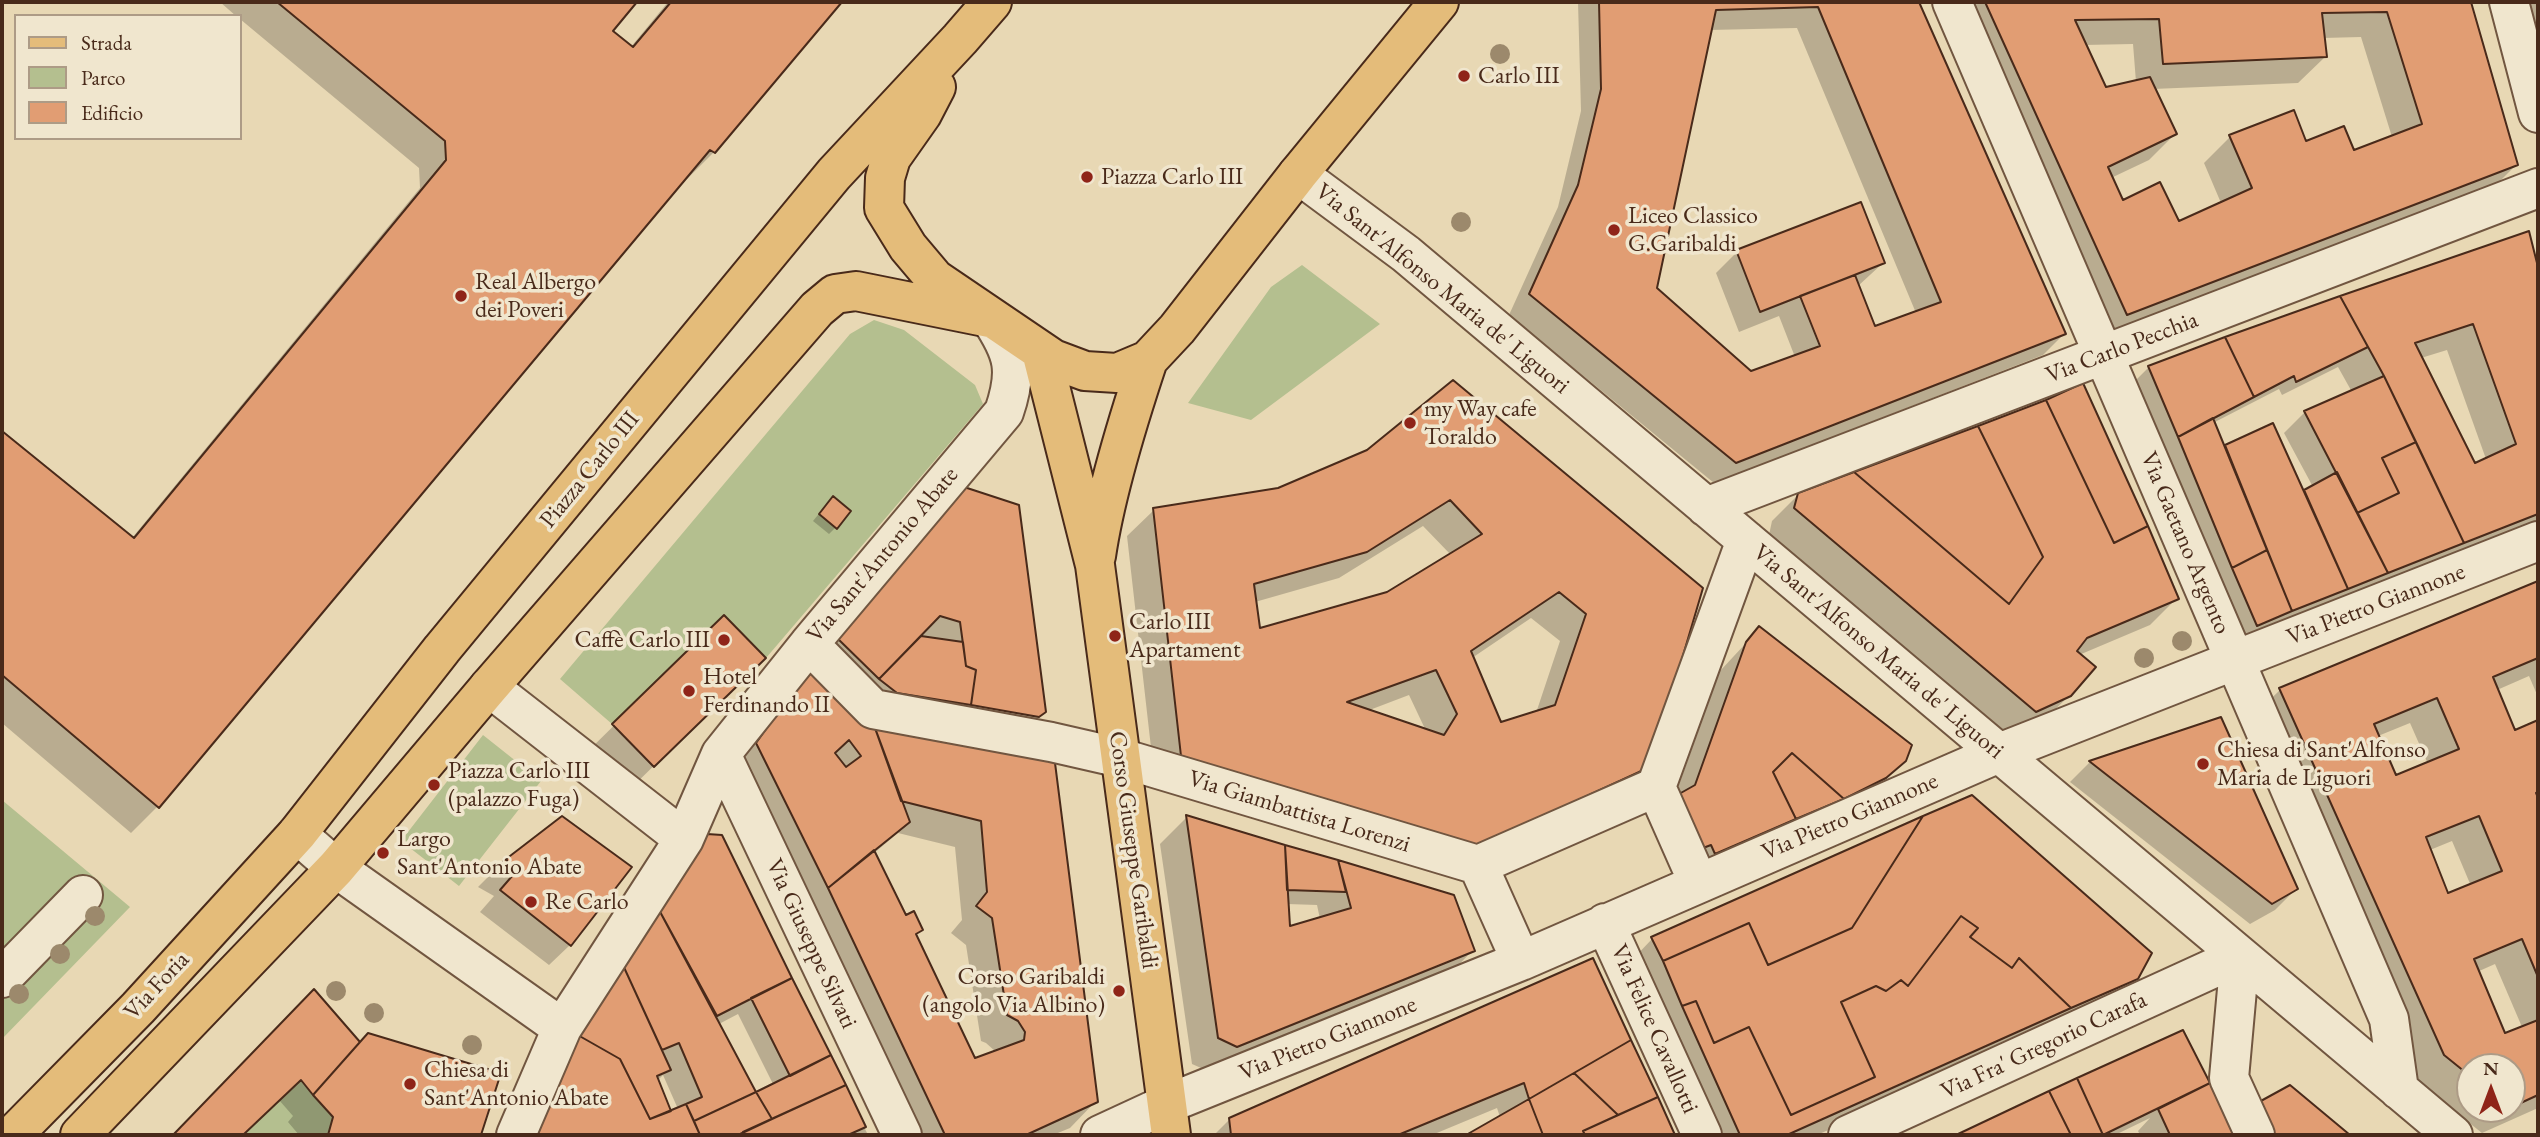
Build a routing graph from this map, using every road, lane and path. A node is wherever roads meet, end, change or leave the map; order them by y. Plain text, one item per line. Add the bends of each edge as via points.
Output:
1 (992, 2) edge
2 (1439, 2) edge
3 (1952, 2) edge
4 (2509, 2) edge
5 (960, 39) junction
6 (2538, 113) edge
7 (1298, 174) junction
8 (2538, 188) edge
9 (990, 318) junction
10 (1041, 351) junction
11 (2104, 355) junction
12 (1148, 360) junction
13 (1706, 507) junction
14 (1746, 540) junction
15 (2538, 541) edge
16 (1095, 565) junction
17 (808, 644) junction
18 (442, 649) joint
19 (2235, 660) junction
20 (489, 687) junction
21 (1998, 753) junction
22 (721, 754) junction
23 (1121, 758) junction
24 (1656, 787) junction
25 (297, 834) junction
26 (684, 839) junction
27 (1478, 865) junction
28 (336, 868) junction
29 (1698, 882) junction
30 (83, 895) dead end
31 (1605, 923) junction
32 (2240, 956) junction
33 (1521, 961) junction
34 (2, 978) edge
35 (562, 1028) junction
36 (2399, 1090) junction
37 (1169, 1120) edge
38 (13, 1135) edge
39 (80, 1135) edge
40 (516, 1135) edge
41 (902, 1135) edge
42 (1100, 1135) edge
43 (1702, 1135) edge
44 (1851, 1135) edge
45 (2255, 1135) edge
46 (2453, 1135) edge

1 - 5 main road, Piazza Carlo III
2 - 7 main road, Piazza Carlo III
3 - 11 street, Via Gaetano Argento
4 - 6 street
5 - 9 main road, Piazza Carlo III via 947,57 933,96 891,158 884,208 935,279
5 - 18 main road, Piazza Carlo III via 834,174
7 - 12 main road, Piazza Carlo III
7 - 13 street, Via Sant'Alfonso Maria de' Liguori via 1406,254
8 - 11 street, Via Carlo Pecchia
9 - 10 main road, Piazza Carlo III
9 - 17 street, Via Sant'Antonio Abate via 1007,345 1014,368 1004,412
9 - 20 main road, Piazza Carlo III via 886,295 835,294 817,309
10 - 12 main road, Piazza Carlo III via 1085,372 1117,373
10 - 16 main road, Corso Giuseppe Garibaldi
11 - 13 street, Via Carlo Pecchia
11 - 19 street, Via Gaetano Argento
12 - 16 main road, Corso Giuseppe Garibaldi via 1100,531
13 - 14 street, Via Sant'Alfonso Maria de' Liguori
14 - 21 street, Via Sant'Alfonso Maria de' Liguori
14 - 24 street
15 - 19 street, Via Pietro Giannone
16 - 23 main road, Corso Giuseppe Garibaldi
17 - 22 street, Via Sant'Antonio Abate
17 - 23 street, Via Giambattista Lorenzi via 873,709
18 - 25 main road, Via Foria
19 - 21 street, Via Pietro Giannone
19 - 36 street, Via Gaetano Argento via 2389,1019
20 - 26 street
20 - 28 main road, Via Foria
21 - 29 street, Via Pietro Giannone
21 - 32 street, Via Sant'Alfonso Maria de' Liguori
22 - 26 street, Via Sant'Antonio Abate
22 - 41 street, Via Giuseppe Silvati
23 - 27 street, Via Giambattista Lorenzi
23 - 37 main road, Corso Giuseppe Garibaldi
24 - 27 street
24 - 29 street
25 - 28 street
25 - 38 main road, Via Foria
26 - 35 street, Via Sant'Antonio Abate
27 - 33 street
28 - 35 street
28 - 39 main road, Via Foria
29 - 31 street, Via Pietro Giannone
30 - 34 street
31 - 33 street, Via Pietro Giannone
31 - 43 street, Via Felice Cavallotti
32 - 36 street, Via Sant'Alfonso Maria de' Liguori
32 - 44 street, Via Fra' Gregorio Carafa
32 - 45 street via 2229,1078
33 - 37 street, Via Pietro Giannone
35 - 40 street, Via Sant'Antonio Abate
36 - 46 street, Via Sant'Alfonso Maria de' Liguori
37 - 42 street, Via Pietro Giannone

